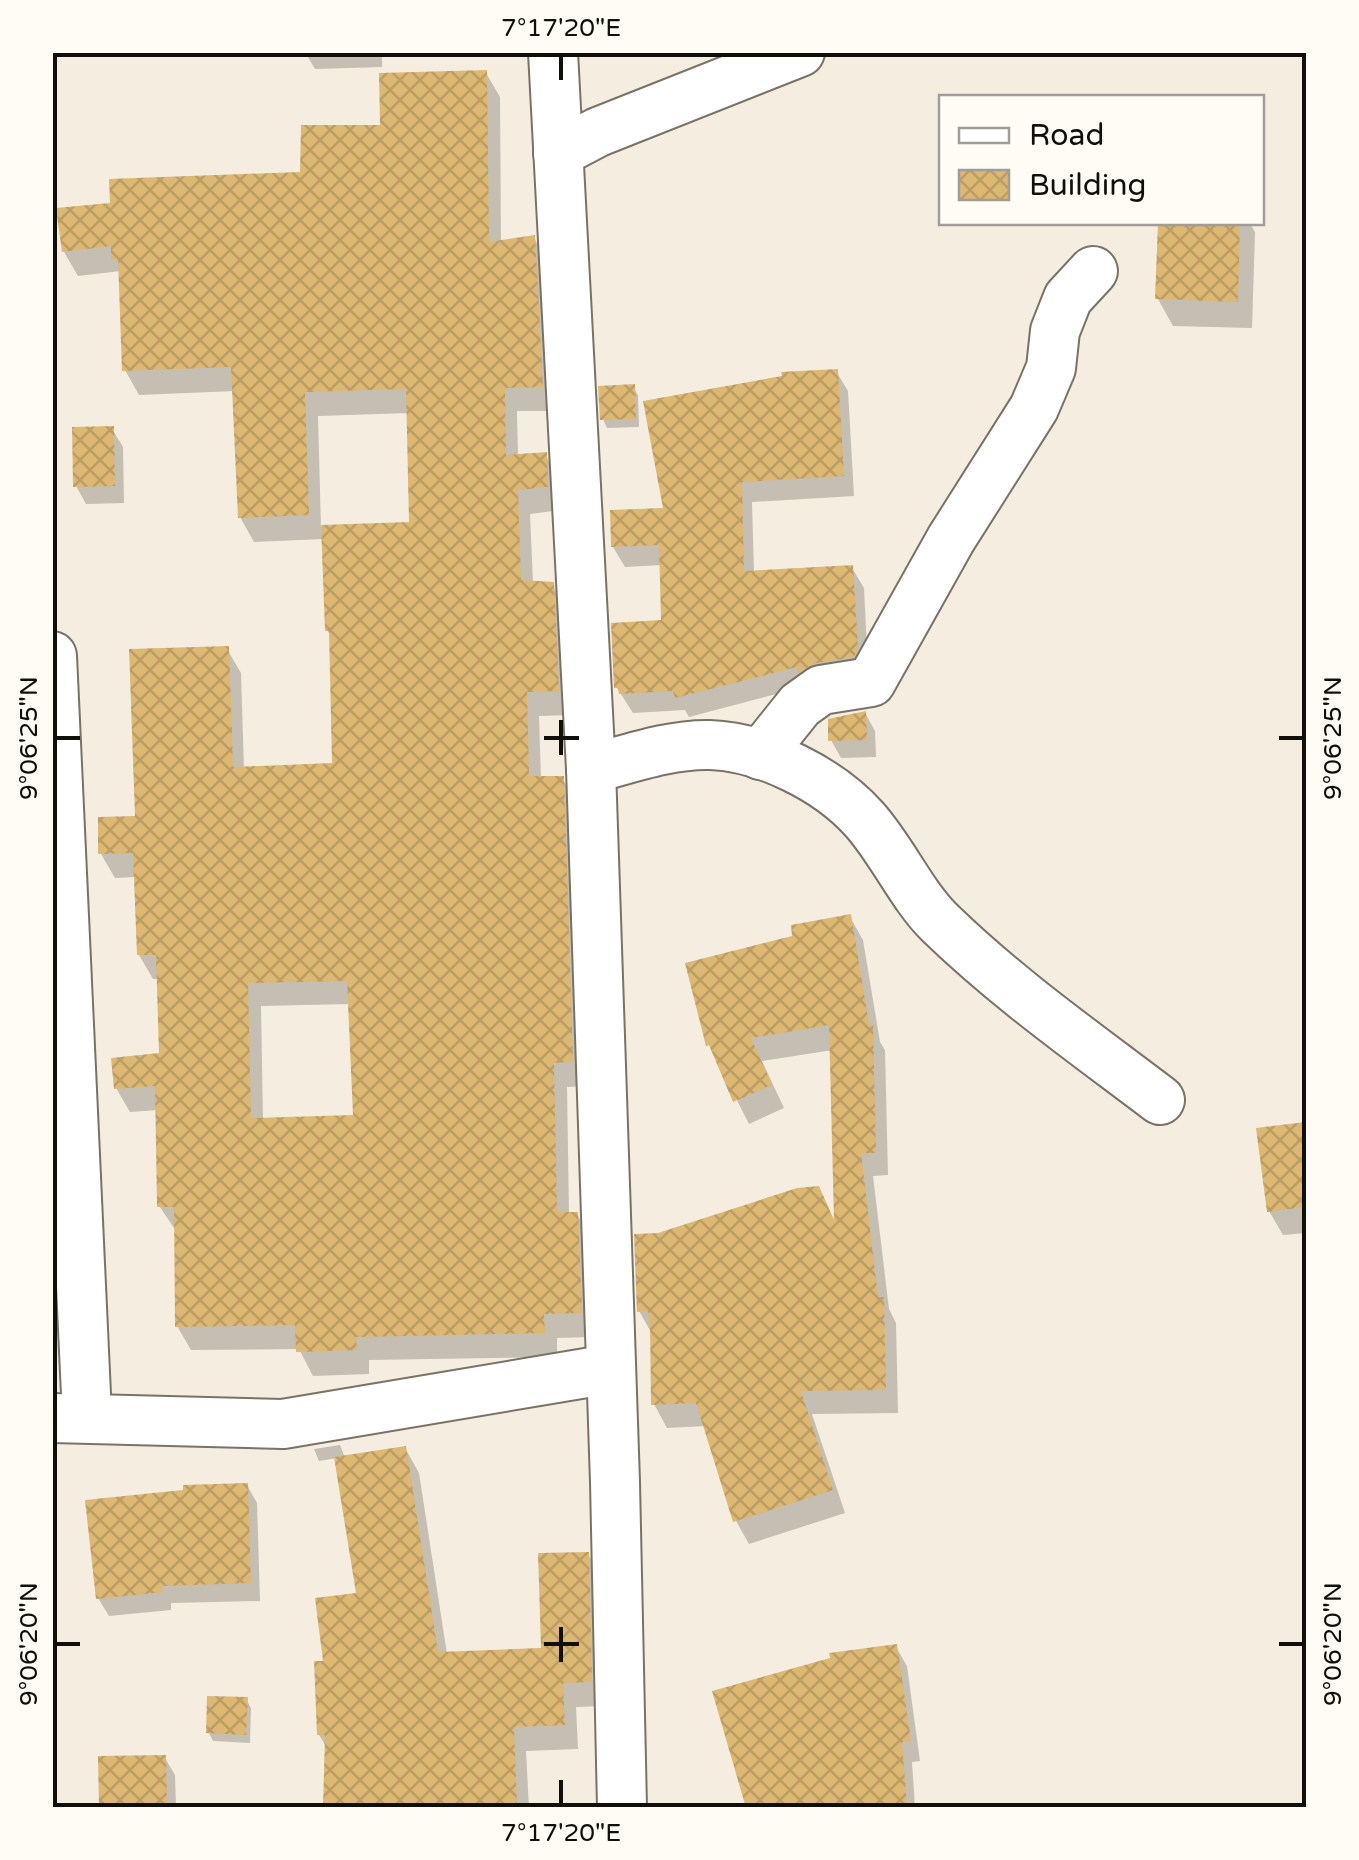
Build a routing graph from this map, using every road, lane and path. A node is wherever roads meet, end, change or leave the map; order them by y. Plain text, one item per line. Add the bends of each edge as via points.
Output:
1 (553, 52) edge
2 (800, 52) edge
3 (558, 152) junction
4 (1094, 271) dead end
5 (52, 656) edge
6 (760, 755) junction
7 (591, 770) junction
8 (1160, 1100) dead end
9 (610, 1368) junction
10 (70, 1417) edge
11 (622, 1808) edge

1 - 3 street
2 - 3 street
3 - 7 street
4 - 6 street via 1068,298 1034,408 871,682 821,690 800,705
5 - 10 street
6 - 7 street via 711,745 669,748
6 - 8 street via 817,780 863,818 927,910 979,961
7 - 9 street
9 - 10 street via 283,1424
9 - 11 street

